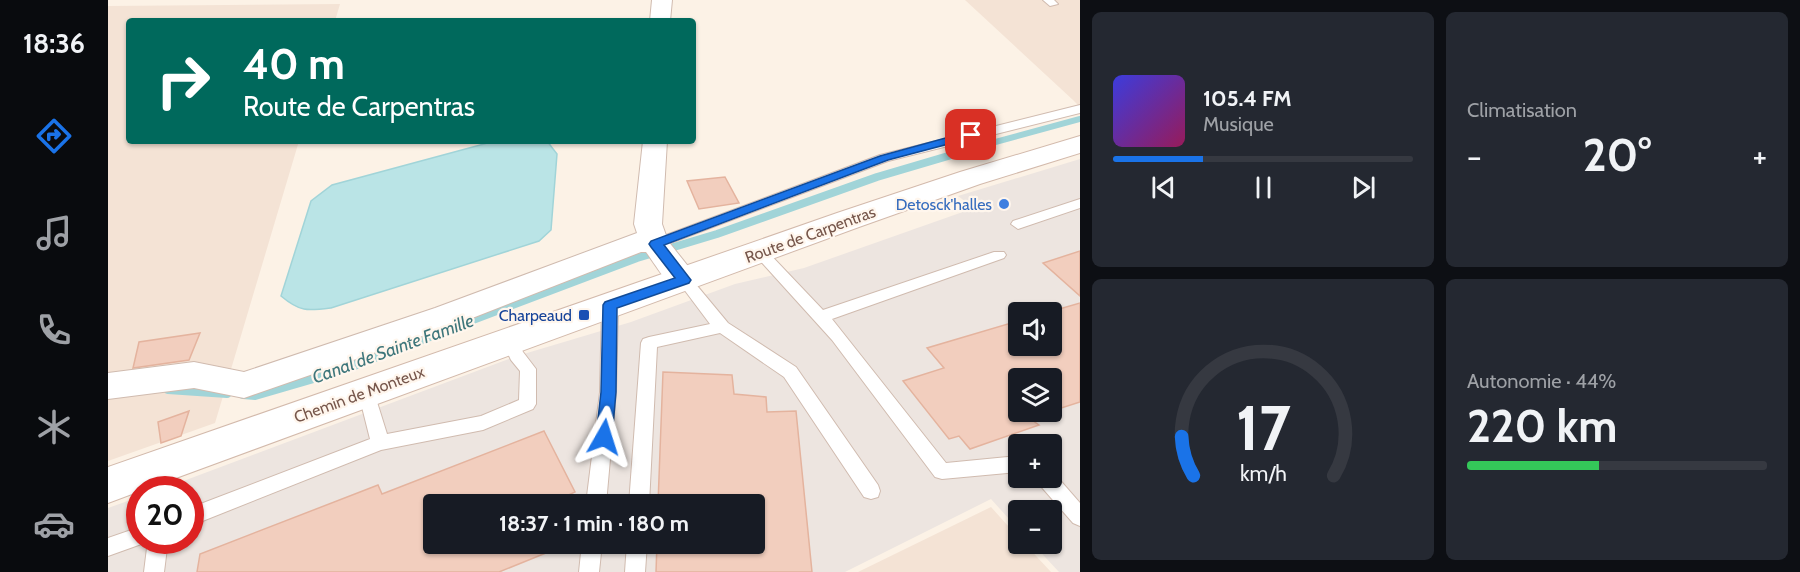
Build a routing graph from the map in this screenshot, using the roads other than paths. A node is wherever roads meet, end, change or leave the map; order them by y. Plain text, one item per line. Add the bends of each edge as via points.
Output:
1 (662, 0) edge
2 (660, 18) edge
3 (1080, 109) edge
4 (655, 144) edge
5 (1080, 144) edge
6 (1080, 203) edge
7 (1018, 224) dead end
8 (655, 244) junction
9 (760, 252) junction
10 (999, 255) dead end
11 (684, 280) junction
12 (610, 305) junction
13 (821, 317) junction
14 (722, 327) junction
15 (510, 341) junction
16 (108, 386) edge
17 (366, 391) junction
18 (380, 443) junction
19 (1008, 465) edge
20 (108, 485) edge
21 (1055, 488) edge
22 (870, 491) dead end
23 (598, 494) edge
24 (640, 494) edge
25 (204, 512) edge
26 (1080, 517) edge
27 (126, 541) edge
28 (108, 547) edge
29 (156, 554) edge
30 (591, 554) edge
31 (636, 554) edge
32 (154, 572) edge
33 (589, 572) edge
34 (635, 572) edge

1 - 2 street
3 - 8 lane via 884,158
4 - 8 street via 648,224
5 - 9 main road, Route de Carpentras
6 - 7 lane
8 - 11 street
8 - 16 street via 639,242 446,316 244,385 194,375
9 - 11 main road, Route de Carpentras
9 - 13 lane
10 - 13 lane
11 - 12 main road, Route de Carpentras
11 - 14 lane
12 - 15 main road, Chemin de Monteux
12 - 23 lane via 608,392
13 - 19 lane via 942,471
14 - 22 lane via 790,372
14 - 24 lane via 649,343
15 - 17 main road, Chemin de Monteux
15 - 18 lane via 528,369 527,404 483,423
17 - 18 lane
17 - 20 main road, Chemin de Monteux
18 - 25 lane
21 - 26 lane
27 - 28 lane
29 - 32 lane
30 - 33 lane
31 - 34 lane

